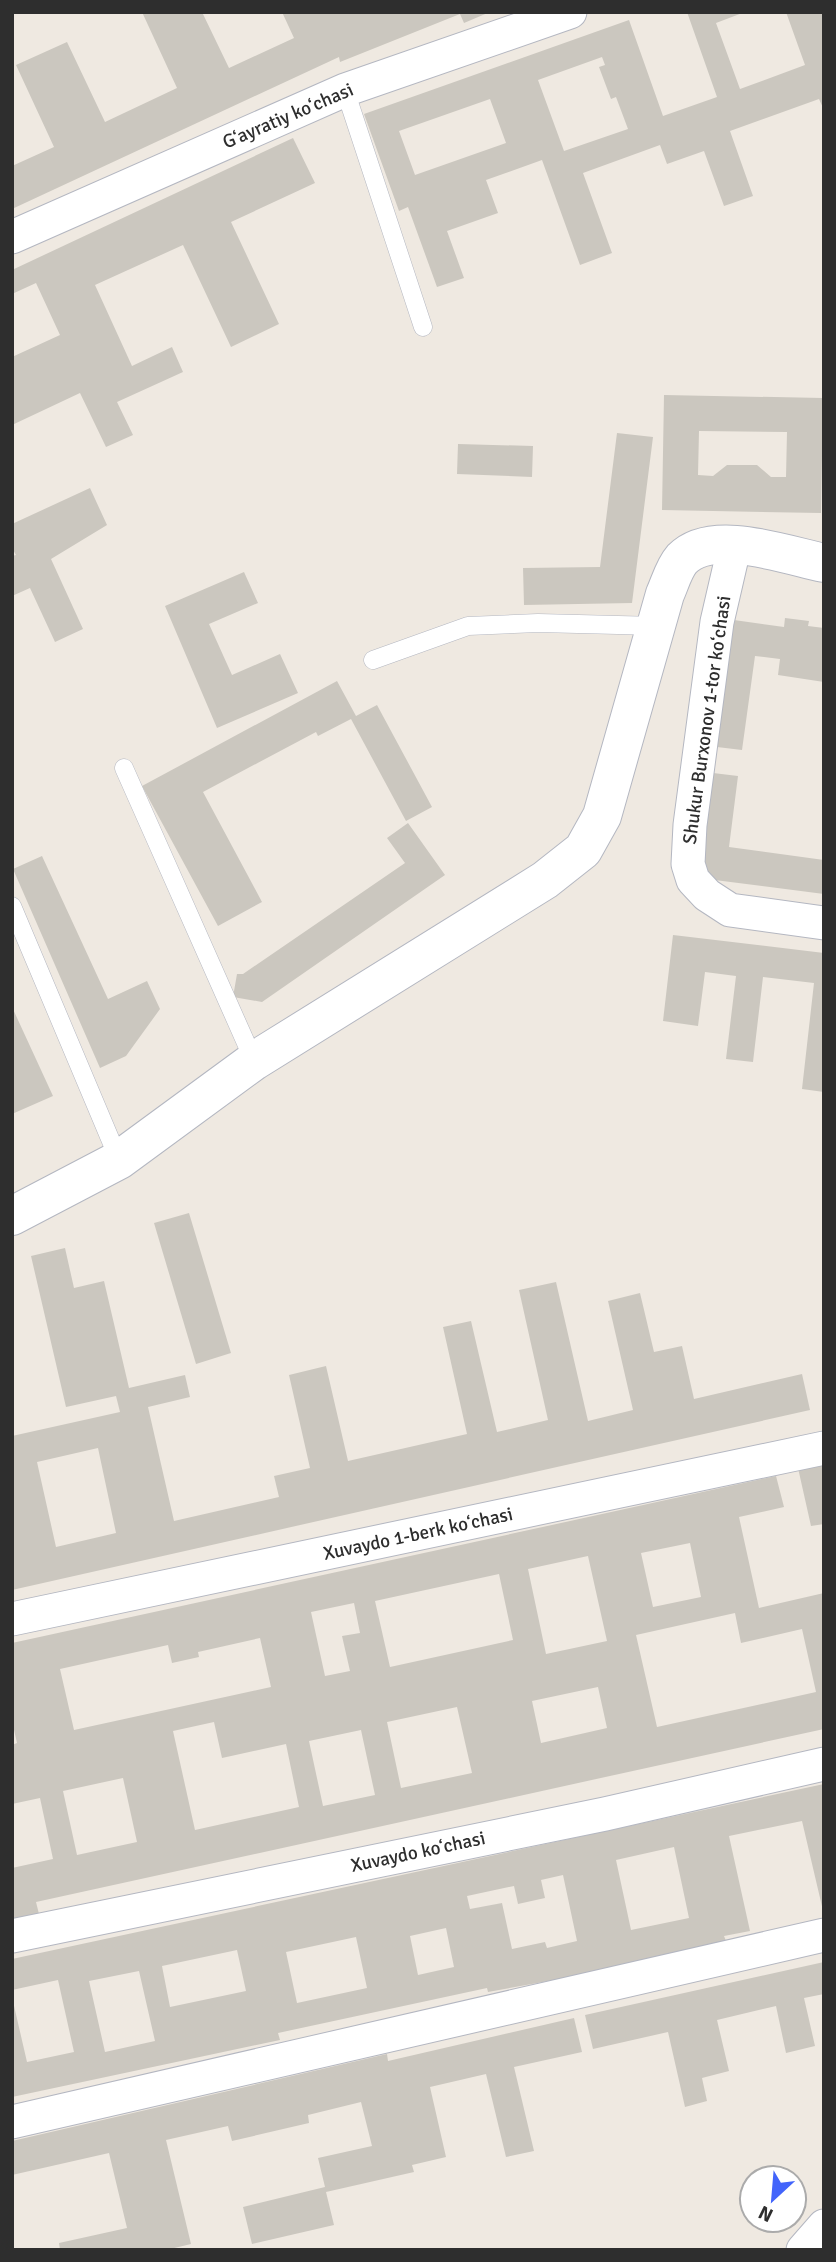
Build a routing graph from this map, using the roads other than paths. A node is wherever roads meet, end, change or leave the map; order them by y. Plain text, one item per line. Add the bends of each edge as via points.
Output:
1 (570, 12) edge
2 (345, 90) junction
3 (12, 237) edge
4 (423, 327) dead end
5 (735, 544) junction
6 (824, 563) edge
7 (658, 626) junction
8 (373, 660) dead end
9 (124, 768) dead end
10 (12, 906) edge
11 (824, 922) edge
12 (254, 1061) junction
13 (119, 1160) junction
14 (12, 1216) edge
15 (824, 1448) edge
16 (12, 1619) edge
17 (824, 1764) edge
18 (824, 1935) edge
19 (12, 1936) edge
20 (12, 2122) edge
21 (824, 2226) edge
22 (803, 2250) edge

1 - 2 street, Gʻayratiy koʻchasi
2 - 3 street, Gʻayratiy koʻchasi
2 - 4 lane
5 - 6 street
5 - 7 street via 697,547 680,561 665,594
5 - 11 street, Shukur Burxonov 1-tor koʻchasi via 717,622 688,864 693,880 730,910
7 - 8 lane via 468,626
7 - 12 street via 602,816 583,850 545,880
9 - 12 lane
10 - 13 lane
12 - 13 street
13 - 14 street
15 - 16 street, Xuvaydo 1-berk koʻchasi
17 - 19 street, Xuvaydo koʻchasi via 605,1814
18 - 20 street
21 - 22 street

